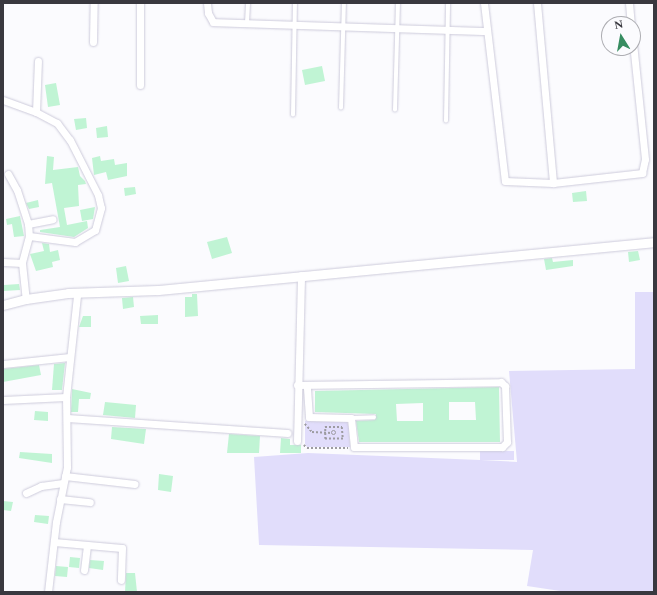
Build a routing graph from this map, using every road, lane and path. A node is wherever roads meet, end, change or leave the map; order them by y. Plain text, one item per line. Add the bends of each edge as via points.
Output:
1 (94, 3) edge
2 (140, 3) edge
3 (207, 3) edge
4 (248, 3) edge
5 (295, 3) edge
6 (344, 3) edge
7 (398, 3) edge
8 (448, 3) edge
9 (484, 3) edge
10 (537, 3) edge
11 (629, 3) edge
12 (630, 16) edge
13 (247, 23) junction
14 (294, 25) junction
15 (343, 26) junction
16 (398, 28) junction
17 (449, 30) junction
18 (486, 31) junction
19 (93, 42) dead end
20 (634, 56) edge
21 (38, 61) dead end
22 (140, 85) dead end
23 (3, 100) edge
24 (341, 108) dead end
25 (395, 110) dead end
26 (36, 112) junction
27 (293, 115) dead end
28 (446, 121) dead end
29 (8, 174) dead end
30 (553, 183) junction
31 (54, 219) dead end
32 (28, 224) junction
33 (29, 236) junction
34 (654, 242) edge
35 (3, 262) edge
36 (22, 264) junction
37 (301, 276) junction
38 (77, 294) junction
39 (26, 299) junction
40 (3, 305) edge
41 (70, 357) junction
42 (3, 364) edge
43 (297, 385) junction
44 (307, 385) junction
45 (307, 395) junction
46 (297, 396) junction
47 (66, 397) junction
48 (3, 400) edge
49 (307, 413) junction
50 (374, 417) dead end
51 (67, 418) junction
52 (351, 418) junction
53 (304, 424) junction
54 (303, 431) dead end
55 (325, 433) junction
56 (343, 433) junction
57 (287, 434) dead end
58 (300, 439) joint
59 (350, 448) dead end
60 (64, 480) junction
61 (134, 484) dead end
62 (26, 493) dead end
63 (60, 499) junction
64 (90, 502) dead end
65 (54, 542) junction
66 (87, 545) junction
67 (84, 570) dead end
68 (121, 580) dead end
69 (48, 592) edge

1 - 19 street
2 - 22 street
3 - 13 street via 208,13 213,22
4 - 13 lane
5 - 14 lane
6 - 15 lane
7 - 16 lane
8 - 17 lane
9 - 18 street
10 - 30 street
11 - 12 street
13 - 14 street
14 - 15 street
14 - 27 lane
15 - 16 street
15 - 24 lane
16 - 17 street
16 - 25 lane
17 - 18 street
17 - 28 lane
18 - 30 street via 505,181
20 - 30 street via 645,158 642,173
21 - 26 street
23 - 26 street
26 - 33 street via 56,123 70,140 98,195 101,208 95,230 75,242
29 - 32 street via 17,190
31 - 32 street
32 - 33 street
33 - 36 street
34 - 37 street
35 - 36 street
36 - 39 street
37 - 38 street via 158,290
37 - 43 street
38 - 39 street
38 - 41 street
39 - 40 street
41 - 42 street
41 - 47 street
43 - 44 street
43 - 46 street
44 - 45 street
44 - 52 street via 501,382 505,386 503,411 507,442 502,447 358,448 352,445
45 - 46 street
45 - 49 street
46 - 58 street
47 - 48 street
47 - 51 street
49 - 52 street via 314,418
49 - 53 path
50 - 52 lane
51 - 57 street
51 - 60 street
53 - 54 path
53 - 55 path via 312,432
55 - 56 path
55 - 56 path via 326,439 342,439
55 - 56 path via 326,427 342,427
58 - 59 path via 308,448
60 - 61 street
60 - 62 street
60 - 63 street
63 - 64 street
63 - 65 street
65 - 66 street
65 - 69 street
66 - 67 street
66 - 68 street via 122,548

